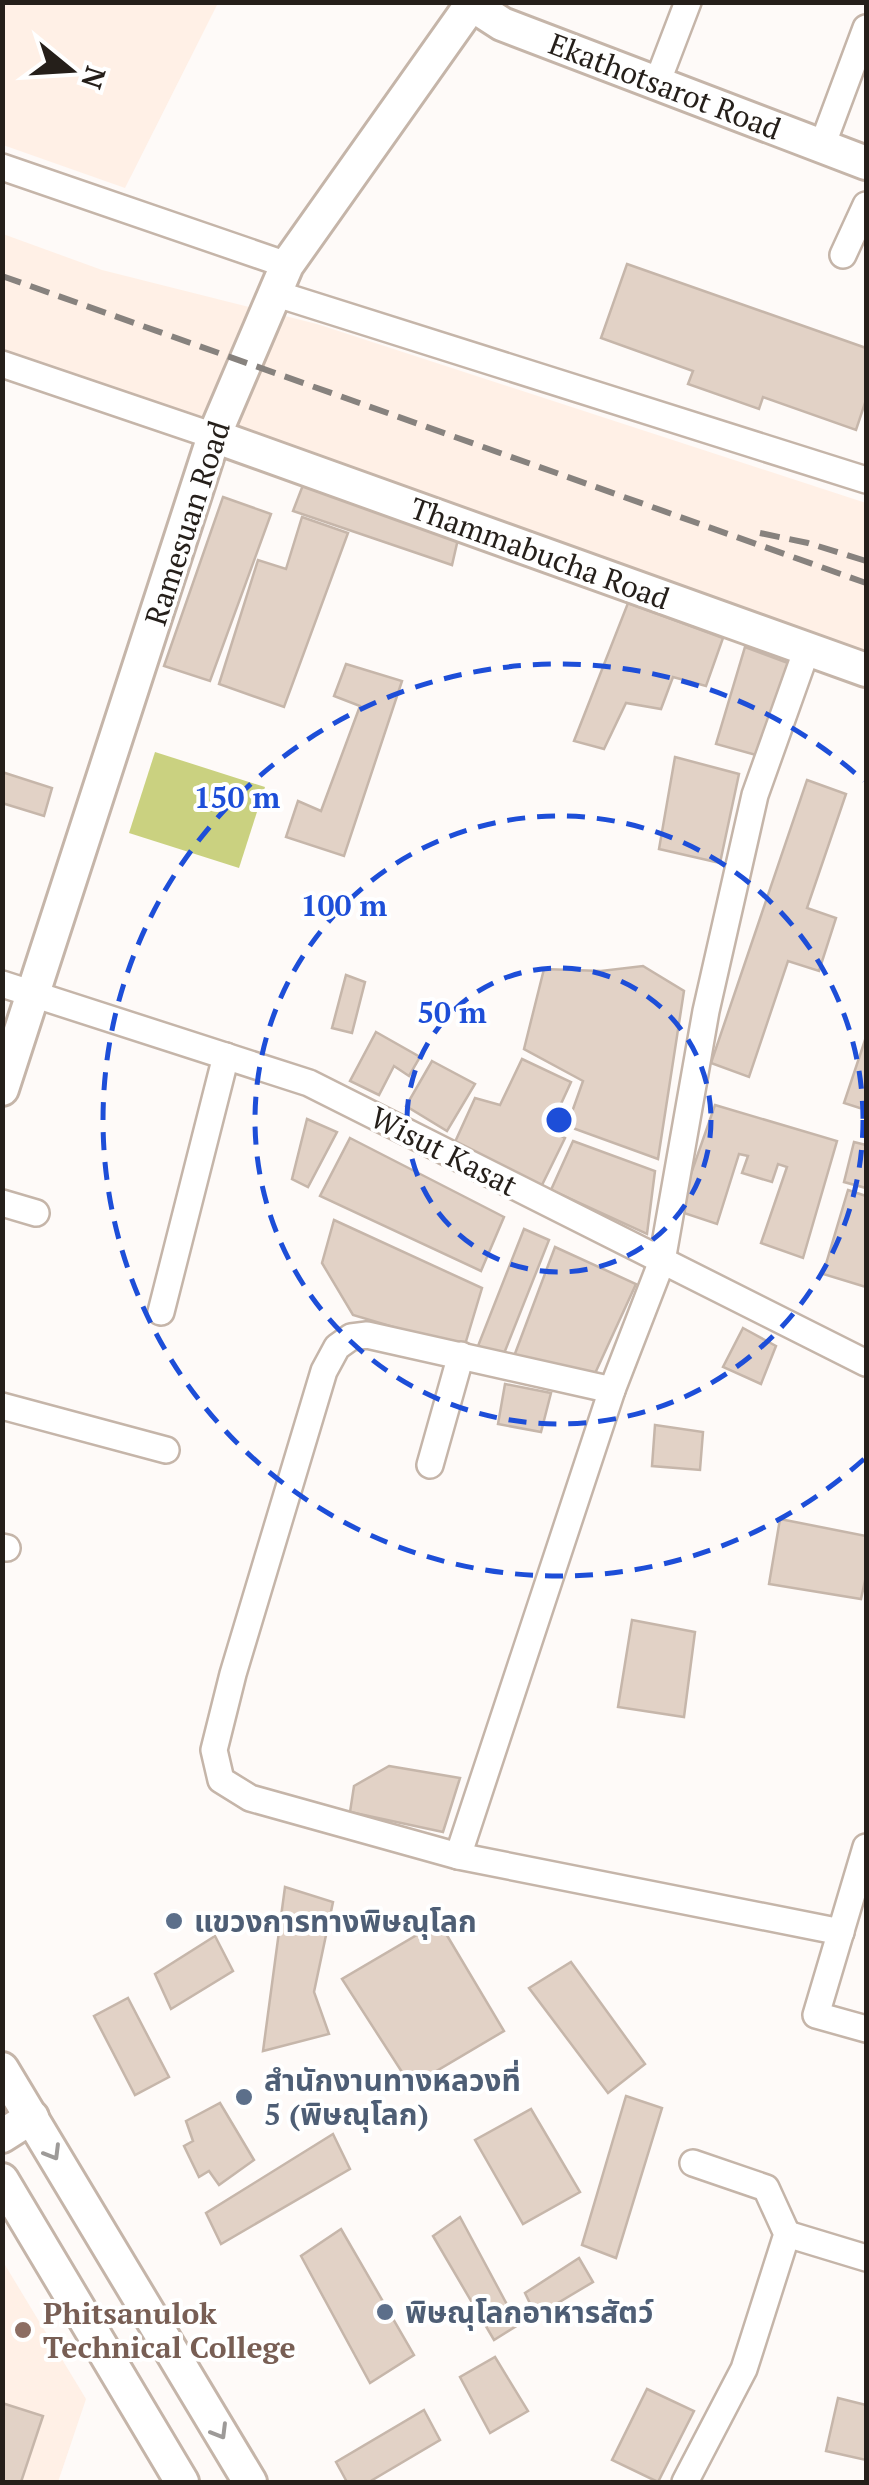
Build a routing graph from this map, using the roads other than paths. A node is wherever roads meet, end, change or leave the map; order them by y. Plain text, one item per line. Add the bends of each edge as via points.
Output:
1 (688, 2) edge
2 (470, 4) edge
3 (866, 28) edge
4 (656, 83) junction
5 (822, 146) junction
6 (866, 163) edge
7 (2, 167) edge
8 (866, 205) edge
9 (842, 255) dead end
10 (281, 279) junction
11 (2, 364) edge
12 (214, 436) junction
13 (866, 480) edge
14 (807, 648) junction
15 (866, 670) edge
16 (17, 989) edge
17 (226, 1056) junction
18 (2, 1089) edge
19 (2, 1203) edge
20 (36, 1213) dead end
21 (662, 1261) junction
22 (161, 1312) dead end
23 (461, 1355) junction
24 (866, 1363) edge
25 (612, 1390) junction
26 (2, 1406) edge
27 (166, 1450) dead end
28 (430, 1465) dead end
29 (866, 1846) edge
30 (458, 1856) junction
31 (841, 1932) junction
32 (866, 2029) edge
33 (2, 2070) edge
34 (32, 2117) junction
35 (2, 2136) edge
36 (693, 2164) dead end
37 (2, 2180) edge
38 (787, 2234) junction
39 (866, 2258) edge
40 (182, 2482) edge
41 (250, 2482) edge
42 (685, 2482) edge

1 - 4 street
2 - 4 main road, Ekathotsarot Road via 502,24
2 - 10 main road, Ramesuan Road
3 - 5 street
4 - 5 main road, Ekathotsarot Road
5 - 6 main road, Ekathotsarot Road
7 - 10 street
8 - 9 street
10 - 12 main road, Ramesuan Road
10 - 13 street
11 - 12 street
12 - 14 main road, Thammabucha Road
12 - 16 main road, Ramesuan Road
14 - 15 main road, Thammabucha Road
14 - 21 street via 755,795 706,1011
16 - 17 street, Wisut Kasat
16 - 18 main road, Ramesuan Road
17 - 21 street, Wisut Kasat via 309,1083
17 - 22 street
19 - 20 street
21 - 24 street, Wisut Kasat
21 - 25 street
23 - 25 street
23 - 28 street
23 - 30 street via 367,1334 337,1347 309,1415 214,1750 220,1780 250,1798
25 - 30 street
26 - 27 street
29 - 31 street
30 - 31 street
31 - 32 street via 816,2014
33 - 34 main road
34 - 35 main road
34 -> 41 main road
36 - 38 street via 766,2188
37 - 40 main road
38 - 39 street
38 - 42 street via 744,2370

